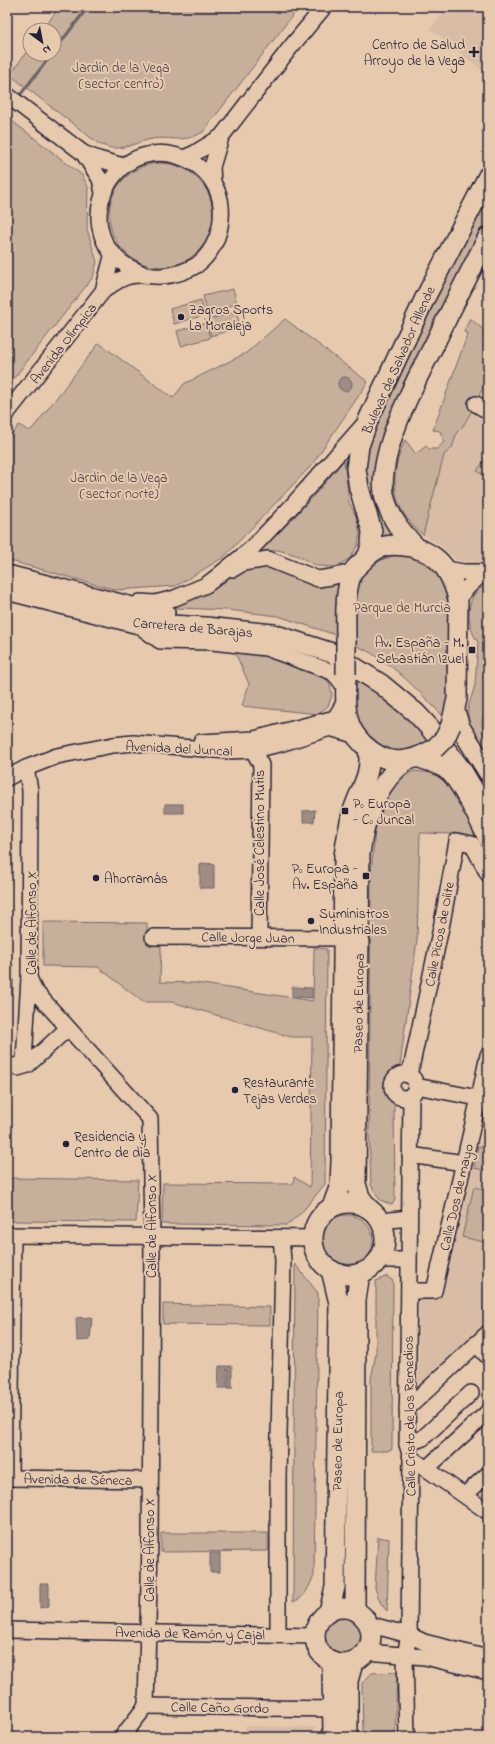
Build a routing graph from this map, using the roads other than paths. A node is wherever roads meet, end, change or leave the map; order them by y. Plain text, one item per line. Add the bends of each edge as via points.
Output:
1 (317, 7) edge
2 (324, 7) edge
3 (290, 48) junction
4 (7, 95) edge
5 (221, 137) junction
6 (83, 153) junction
7 (184, 158) junction
8 (124, 166) junction
9 (488, 176) edge
10 (213, 182) junction
11 (103, 192) junction
12 (485, 243) edge
13 (113, 254) junction
14 (143, 274) junction
15 (103, 291) junction
16 (7, 413) edge
17 (369, 418) junction
18 (418, 549) junction
19 (368, 555) junction
20 (446, 569) junction
21 (352, 572) junction
22 (486, 572) edge
23 (7, 575) edge
24 (214, 578) junction
25 (7, 590) edge
26 (88, 597) junction
27 (458, 599) junction
28 (135, 623) junction
29 (337, 645) junction
30 (346, 688) junction
31 (453, 718) junction
32 (354, 735) junction
33 (368, 749) junction
34 (253, 750) junction
35 (420, 756) junction
36 (7, 767) edge
37 (26, 768) junction
38 (488, 772) edge
39 (7, 778) edge
40 (488, 791) edge
41 (488, 814) edge
42 (488, 838) edge
43 (488, 874) edge
44 (154, 937) dead end
45 (259, 937) junction
46 (342, 938) junction
47 (29, 978) junction
48 (68, 1028) junction
49 (488, 1055) edge
50 (7, 1068) edge
51 (412, 1085) junction
52 (484, 1099) edge
53 (410, 1155) junction
54 (464, 1163) junction
55 (332, 1207) junction
56 (375, 1215) junction
57 (409, 1218) junction
58 (10, 1235) edge
59 (152, 1237) junction
60 (281, 1238) junction
61 (313, 1238) junction
62 (378, 1260) junction
63 (408, 1260) junction
64 (331, 1270) junction
65 (360, 1273) junction
66 (409, 1291) junction
67 (488, 1333) edge
68 (476, 1344) junction
69 (488, 1357) edge
70 (471, 1393) dead end
71 (407, 1409) junction
72 (488, 1412) edge
73 (408, 1451) junction
74 (427, 1468) junction
75 (488, 1474) edge
76 (8, 1478) edge
77 (150, 1480) junction
78 (465, 1494) junction
79 (488, 1512) edge
80 (355, 1610) junction
81 (329, 1612) junction
82 (368, 1624) junction
83 (7, 1630) edge
84 (149, 1633) junction
85 (278, 1635) junction
86 (409, 1635) junction
87 (316, 1636) junction
88 (405, 1656) junction
89 (360, 1658) junction
90 (488, 1658) edge
91 (332, 1663) junction
92 (488, 1672) edge
93 (146, 1706) junction
94 (333, 1710) junction
95 (122, 1737) edge
96 (333, 1737) edge
97 (348, 1737) edge
98 (407, 1737) edge

1 - 3 street
2 - 3 street
3 - 5 street
4 - 6 street
5 - 7 street
5 - 10 street via 212,167
6 - 8 street
6 - 11 street via 100,179
7 - 8 street via 170,154 154,154 138,158
7 - 10 street via 201,167
8 - 11 street
9 - 17 main road, Bulevar de Salvador Allende via 425,298
10 - 14 street via 220,199 222,217 219,236 210,252 197,265 180,273 162,276
11 - 13 street via 99,211 100,226
12 - 18 main road, Bulevar de Salvador Allende via 407,401 385,466 386,502 396,525
13 - 14 street via 126,266
13 - 15 street, Avenida Olímpica
14 - 15 street, Avenida Olímpica via 128,276
15 - 16 street, Avenida Olímpica
17 - 19 main road, Bulevar de Salvador Allende via 359,446 356,469 372,532
17 - 24 street via 252,548
18 - 19 main road via 394,544 379,548
18 - 20 main road via 434,556
19 - 21 main road
20 - 22 street
20 - 27 main road via 454,583
21 - 24 street via 331,578 318,578 268,559 243,563
21 - 29 main road
22 - 27 street
23 - 26 main road, Carretera de Barajas
24 - 26 street via 206,585 176,598 155,603
25 - 28 main road, Carretera de Barajas
26 - 29 main road, Carretera de Barajas via 144,610 249,618
27 - 31 main road
28 - 29 main road, Carretera de Barajas via 273,634
28 - 30 street via 160,641 212,642 266,648 332,672
29 - 30 main road, bridge
29 - 40 main road via 388,676 422,704 458,746
29 - 41 main road via 430,728 463,772
30 - 32 main road via 348,718
30 - 36 street, Avenida del Juncal via 335,718 254,739 203,742 135,735 110,737 56,746
31 - 35 main road, Paseo de Europa, bridge via 445,738
31 - 38 main road
32 - 33 main road
32 - 34 street, Avenida del Juncal via 330,728
33 - 35 main road via 391,761
33 - 46 main road, Paseo de Europa via 370,760 367,779 352,813 344,856
34 - 37 street, Avenida del Juncal via 209,751 126,744 57,756
34 - 45 street, Calle José Celestino Mutis via 261,765
35 - 42 main road via 450,772
35 - 56 main road, Paseo de Europa via 396,768 381,787 368,815 360,854 356,1184 360,1197
37 - 39 street, Avenida del Juncal
37 - 47 street, Calle de Alfonso X via 30,790
43 - 51 street, Calle Picos de Olite via 472,844 457,841 412,1064
44 - 45 street, Calle Jorge Juan
45 - 46 street, Calle Jorge Juan
46 - 55 main road, Paseo de Europa via 341,1161 340,1185
47 - 48 street, Calle de Alfonso X via 34,990
47 - 50 street via 24,1061
48 - 50 street via 28,1065
48 - 59 street, Calle de Alfonso X via 150,1120
49 - 52 street, Calle Dos de mayo
51 - 52 street
51 - 53 street, Calle Cristo de los Remedios
52 - 54 street, Calle Dos de mayo
53 - 54 street
53 - 57 street, Calle Cristo de los Remedios
54 - 66 street, Calle Dos de mayo via 434,1291
55 - 56 main road via 358,1204
55 - 61 main road via 320,1217
56 - 57 street
56 - 62 main road via 385,1232 385,1241
57 - 63 street, Calle Cristo de los Remedios
58 - 59 street
58 - 76 street
59 - 60 street
59 - 77 street, Calle de Alfonso X
60 - 61 street
60 - 85 street via 283,1267 278,1478
61 - 64 main road via 316,1253
62 - 63 street
62 - 65 main road
63 - 66 street, Calle Cristo de los Remedios
64 - 65 main road via 349,1275
64 - 81 main road, Paseo de Europa via 339,1303 335,1587
65 - 80 main road, Paseo de Europa via 356,1300
66 - 71 street, Calle Cristo de los Remedios
67 - 68 street
68 - 69 street
68 - 71 street
70 - 73 street
71 - 73 street, Calle Cristo de los Remedios
72 - 74 street
73 - 74 street
73 - 86 street, Calle Cristo de los Remedios
74 - 78 street
75 - 78 street
76 - 77 street, Avenida de Séneca
77 - 84 street, Calle de Alfonso X
78 - 79 street
80 - 81 main road via 344,1607
80 - 82 main road
81 - 87 main road via 318,1625
82 - 86 street
82 - 89 main road via 371,1639
83 - 84 street, Avenida de Ramón y Cajal
84 - 85 street, Avenida de Ramón y Cajal
84 - 93 street, Calle de Alfonso X
85 - 87 street, Avenida de Ramón y Cajal
86 - 88 street, Calle Cristo de los Remedios
86 - 90 street via 424,1642
87 - 91 main road via 319,1650
88 - 89 street
88 - 92 street via 425,1657
88 - 98 street, Calle Cristo de los Remedios
89 - 91 main road via 342,1665
89 - 97 main road via 348,1681
91 - 94 main road
93 - 94 street, Calle Caño Gordo
93 - 95 street
94 - 96 main road

